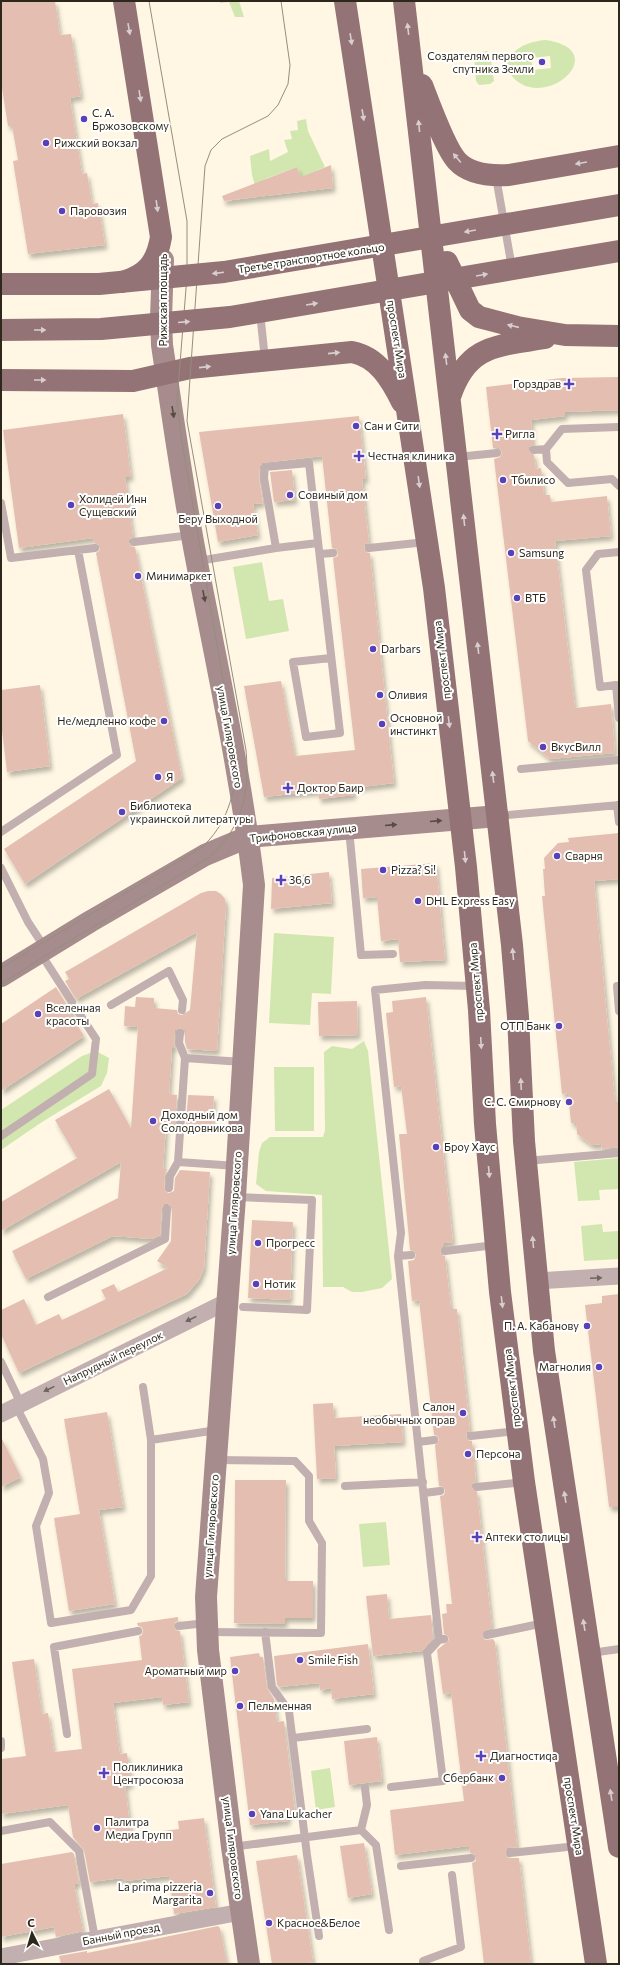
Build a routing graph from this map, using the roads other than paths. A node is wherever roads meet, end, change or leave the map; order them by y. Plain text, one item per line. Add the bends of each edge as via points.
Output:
1 (124, 1) edge
2 (345, 1) edge
3 (404, 1) edge
4 (411, 58) junction
5 (619, 156) edge
6 (496, 176) junction
7 (619, 198) edge
8 (619, 205) edge
9 (503, 218) junction
10 (430, 220) junction
11 (161, 237) junction
12 (619, 251) edge
13 (619, 257) edge
14 (1, 285) edge
15 (258, 301) dead end
16 (1, 330) edge
17 (565, 335) junction
18 (619, 336) edge
19 (265, 361) junction
20 (166, 374) junction
21 (1, 380) edge
22 (450, 398) junction
23 (409, 416) junction
24 (619, 427) edge
25 (546, 449) junction
26 (534, 450) dead end
27 (497, 453) dead end
28 (457, 457) junction
29 (619, 486) edge
30 (1, 503) edge
31 (192, 534) junction
32 (134, 542) dead end
33 (428, 542) junction
34 (318, 543) junction
35 (95, 548) dead end
36 (276, 548) junction
37 (369, 548) dead end
38 (78, 550) junction
39 (619, 552) edge
40 (333, 553) dead end
41 (320, 554) junction
42 (197, 561) junction
43 (331, 658) junction
44 (619, 718) edge
45 (619, 760) edge
46 (521, 769) dead end
47 (618, 805) edge
48 (498, 816) junction
49 (460, 819) junction
50 (619, 822) edge
51 (349, 829) junction
52 (1, 832) edge
53 (248, 838) junction
54 (1, 868) edge
55 (42, 949) junction
56 (393, 954) dead end
57 (1, 976) edge
58 (477, 986) junction
59 (619, 986) edge
60 (72, 1002) dead end
61 (110, 1005) dead end
62 (77, 1010) dead end
63 (182, 1010) dead end
64 (619, 1011) edge
65 (180, 1033) dead end
66 (185, 1058) junction
67 (243, 1062) junction
68 (1, 1136) edge
69 (619, 1153) edge
70 (526, 1161) junction
71 (178, 1162) junction
72 (237, 1166) junction
73 (169, 1188) dead end
74 (235, 1197) junction
75 (167, 1209) dead end
76 (495, 1245) junction
77 (445, 1251) dead end
78 (411, 1255) dead end
79 (398, 1256) junction
80 (619, 1276) edge
81 (536, 1281) junction
82 (48, 1297) dead end
83 (235, 1304) junction
84 (1, 1362) edge
85 (143, 1387) dead end
86 (18, 1405) junction
87 (1, 1414) edge
88 (217, 1430) junction
89 (517, 1431) junction
90 (471, 1436) dead end
91 (151, 1440) junction
92 (434, 1440) dead end
93 (418, 1442) junction
94 (215, 1460) junction
95 (423, 1482) junction
96 (524, 1482) junction
97 (345, 1486) dead end
98 (477, 1487) dead end
99 (440, 1491) dead end
100 (424, 1493) junction
101 (544, 1623) junction
102 (179, 1626) dead end
103 (207, 1627) junction
104 (138, 1631) dead end
105 (265, 1632) junction
106 (486, 1635) dead end
107 (619, 1649) edge
108 (589, 1653) junction
109 (367, 1729) dead end
110 (67, 1734) dead end
111 (293, 1738) junction
112 (1, 1741) edge
113 (1, 1748) edge
114 (391, 1787) dead end
115 (365, 1788) dead end
116 (361, 1830) junction
117 (1, 1831) edge
118 (305, 1838) junction
119 (580, 1846) junction
120 (232, 1847) junction
121 (619, 1847) edge
122 (510, 1853) dead end
123 (471, 1858) dead end
124 (401, 1866) dead end
125 (452, 1875) dead end
126 (241, 1912) junction
127 (389, 1930) dead end
128 (319, 1936) dead end
129 (95, 1939) junction
130 (1, 1957) edge
131 (20, 1959) edge
132 (249, 1964) edge
133 (423, 1964) edge
134 (596, 1964) edge

1 -> 11 main road, Рижская площадь
2 -> 23 main road, проспект Мира
4 -> 3 main road
6 -> 4 main road via 471,170 457,161 433,113
10 -> 4 main road
5 -> 6 main road
6 - 9 lane
7 - 9 lane
8 -> 14 main road, Третье транспортное кольцо, bridge via 224,272 98,284
9 - 13 lane via 513,274
17 -> 10 main road via 497,323 470,310
22 -> 10 main road
11 - 14 main road via 158,253 152,264 140,274 111,285
11 - 20 street, Рижская площадь via 161,318
16 -> 12 main road, bridge via 101,329 230,317
15 - 19 lane
17 - 18 main road
17 - 22 main road via 484,350 461,371
20 -> 19 main road via 190,368
19 -> 23 main road via 343,352 366,356 386,374
21 -> 20 main road via 122,382
20 -> 31 street, улица Гиляровского
22 - 28 main road
23 -> 33 main road, проспект Мира
24 - 25 lane via 562,429
25 - 26 lane
25 - 29 lane via 547,462 568,483 612,479
27 - 28 lane
48 -> 28 main road
30 - 38 lane via 11,558
31 - 32 lane
31 - 42 street, улица Гиляровского
33 - 37 lane
33 -> 49 main road, проспект Мира
34 - 36 lane
34 - 36 lane via 309,463 265,467 264,478
34 - 41 lane
35 - 38 lane
36 - 42 lane
38 - 52 lane via 117,755
39 - 44 lane via 598,554 586,570 600,687 616,685
40 - 41 lane
41 - 43 lane
42 -> 53 street, улица Гиляровского
43 - 43 lane via 340,733 306,737 293,662
45 - 46 lane
47 - 48 lane
47 - 50 lane
48 - 49 street, Трифоновская улица
70 -> 48 main road via 518,1017
51 -> 49 street, Трифоновская улица
49 -> 58 main road, проспект Мира
51 - 53 street, Трифоновская улица
51 - 56 lane via 361,955
53 - 55 street, Трифоновская улица via 206,855
53 - 67 street, улица Гиляровского via 254,885
54 - 55 lane
55 - 57 street, Трифоновская улица
55 - 60 lane
58 -> 76 main road, проспект Мира
58 - 79 lane via 425,985 375,990 402,1233
59 - 64 lane
61 - 63 lane via 170,971 183,1000
62 - 68 lane via 96,1039 92,1074
65 - 66 lane via 179,1043
66 - 67 lane
66 - 71 lane
67 - 72 street, улица Гиляровского
69 - 70 lane
81 -> 70 main road
71 - 72 lane
71 - 73 lane via 170,1176
72 - 74 street, улица Гиляровского
74 - 83 street, улица Гиляровского
74 - 83 lane via 312,1200 307,1310
75 - 82 lane via 165,1238
76 - 77 lane
76 -> 89 main road, проспект Мира
78 - 79 lane
79 - 93 lane
81 -> 80 street
108 -> 81 main road via 555,1430
83 -> 86 street, Напрудный переулок
83 - 88 street, улица Гиляровского
84 - 86 lane
85 - 91 lane
86 - 87 street, Напрудный переулок
86 - 91 lane via 43,1459 49,1493 36,1526 51,1623 131,1610 150,1576
88 - 91 lane
88 - 94 street, улица Гиляровского
89 - 90 lane
89 - 96 main road, проспект Мира
92 - 93 lane
93 - 95 lane
94 - 103 street, улица Гиляровского via 207,1574
94 - 105 lane via 295,1461 310,1476 309,1521 322,1543 321,1633
95 - 97 lane
95 - 100 lane
96 - 98 lane
96 - 101 main road, проспект Мира
99 - 100 lane
100 - 114 lane via 442,1640 427,1653 443,1781
101 - 106 lane
101 - 119 main road, проспект Мира
102 - 103 lane
103 - 105 lane
103 - 120 street, улица Гиляровского
104 - 110 lane via 54,1647
105 - 111 lane via 272,1687 290,1711
107 - 108 lane
121 -> 108 main road
109 - 111 lane
111 - 118 lane
112 - 113 lane
115 - 116 lane via 367,1805
116 - 118 lane
116 - 127 lane via 376,1845
117 - 129 lane via 50,1822 79,1851
118 - 120 lane
118 - 128 lane
119 - 122 lane
119 - 134 main road, проспект Мира
120 - 126 street, улица Гиляровского
123 - 124 lane
125 - 133 lane via 461,1947 423,1961
126 - 129 street, Банный проезд
126 - 132 street, улица Гиляровского
129 - 131 street, Банный проезд
130 - 131 street, Банный проезд

